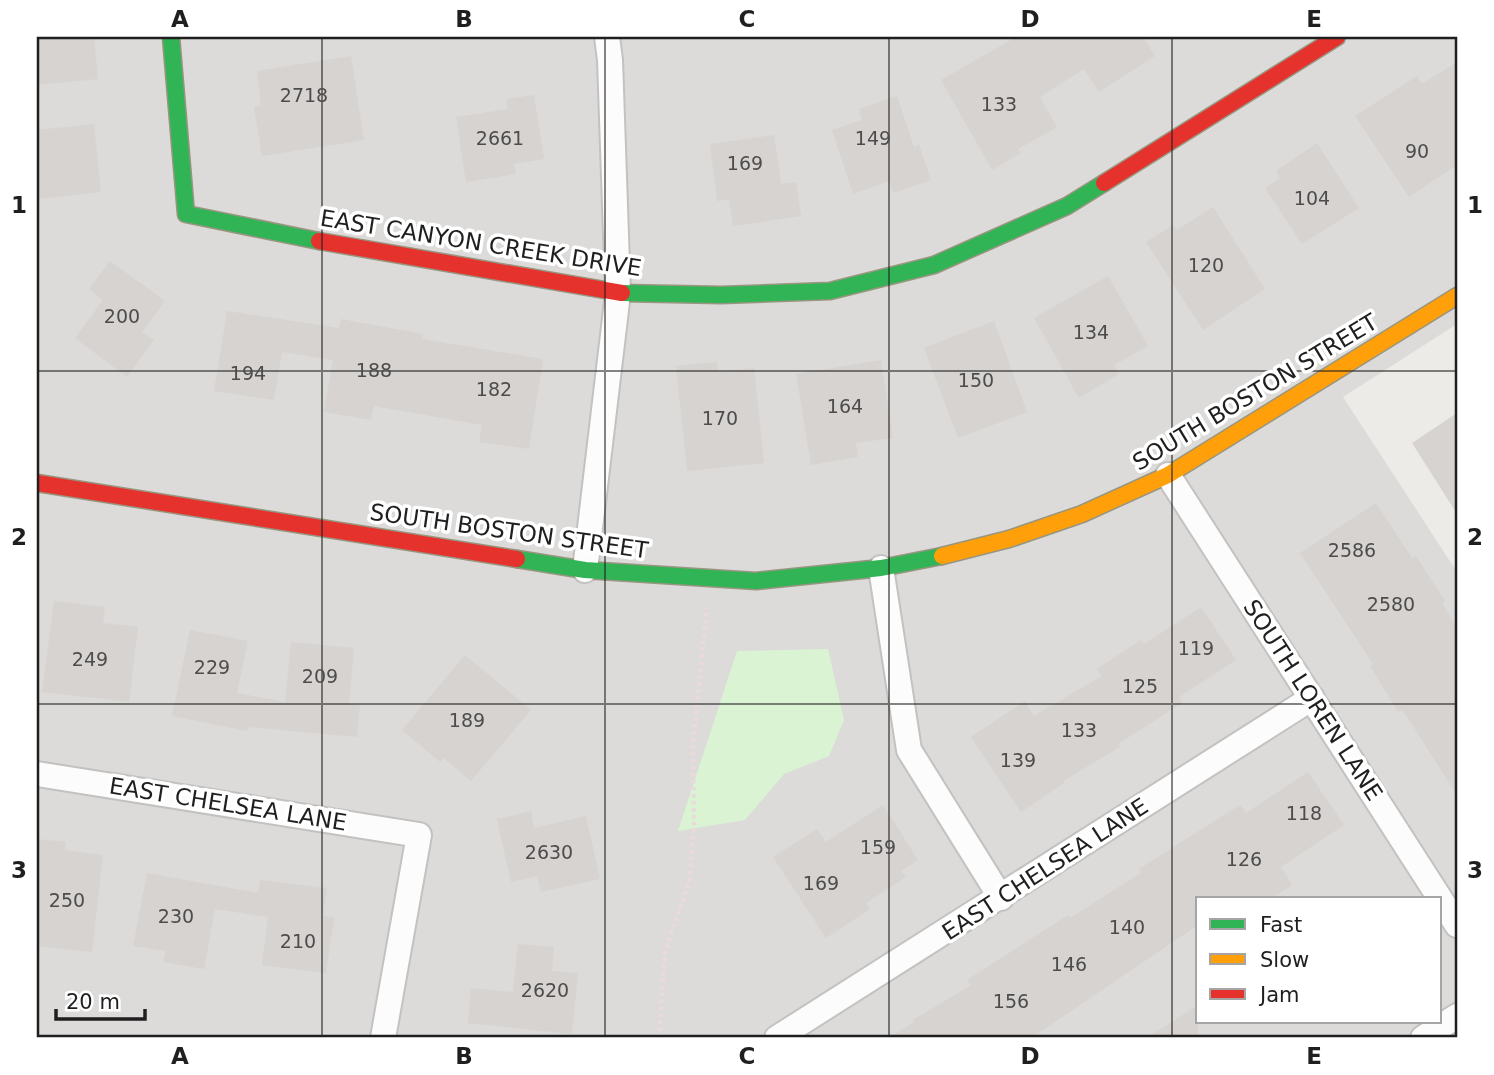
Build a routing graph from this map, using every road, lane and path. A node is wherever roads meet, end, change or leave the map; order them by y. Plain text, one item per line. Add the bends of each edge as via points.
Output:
1 (171, 37) edge
2 (607, 37) edge
3 (1337, 37) edge
4 (618, 293) junction
5 (1457, 296) edge
6 (1168, 475) junction
7 (37, 483) edge
8 (881, 568) junction
9 (585, 570) junction
10 (711, 578) junction
11 (1312, 698) junction
12 (37, 774) edge
13 (1439, 897) edge
14 (1001, 898) junction
15 (1442, 902) edge
16 (1457, 925) edge
17 (1457, 1016) edge
18 (383, 1038) edge
19 (659, 1038) edge
20 (777, 1038) edge
21 (1423, 1038) edge

1 - 4 street, EAST CANYON CREEK DRIVE via 186,214
2 - 4 street
3 - 4 street, EAST CANYON CREEK DRIVE via 1068,206 934,265 830,291
4 - 9 street
5 - 6 street, SOUTH BOSTON STREET
6 - 8 street, SOUTH BOSTON STREET via 1082,514 1009,539
6 - 11 street, SOUTH LOREN LANE
7 - 9 street, SOUTH BOSTON STREET
8 - 10 street, SOUTH BOSTON STREET via 756,581
8 - 14 street via 909,750
9 - 10 street, SOUTH BOSTON STREET
10 - 19 path via 693,744 689,883 665,951
11 - 13 street, SOUTH LOREN LANE
11 - 14 street, EAST CHELSEA LANE
12 - 18 street, EAST CHELSEA LANE via 419,835
14 - 20 street, EAST CHELSEA LANE
15 - 16 street, SOUTH LOREN LANE
17 - 21 street

